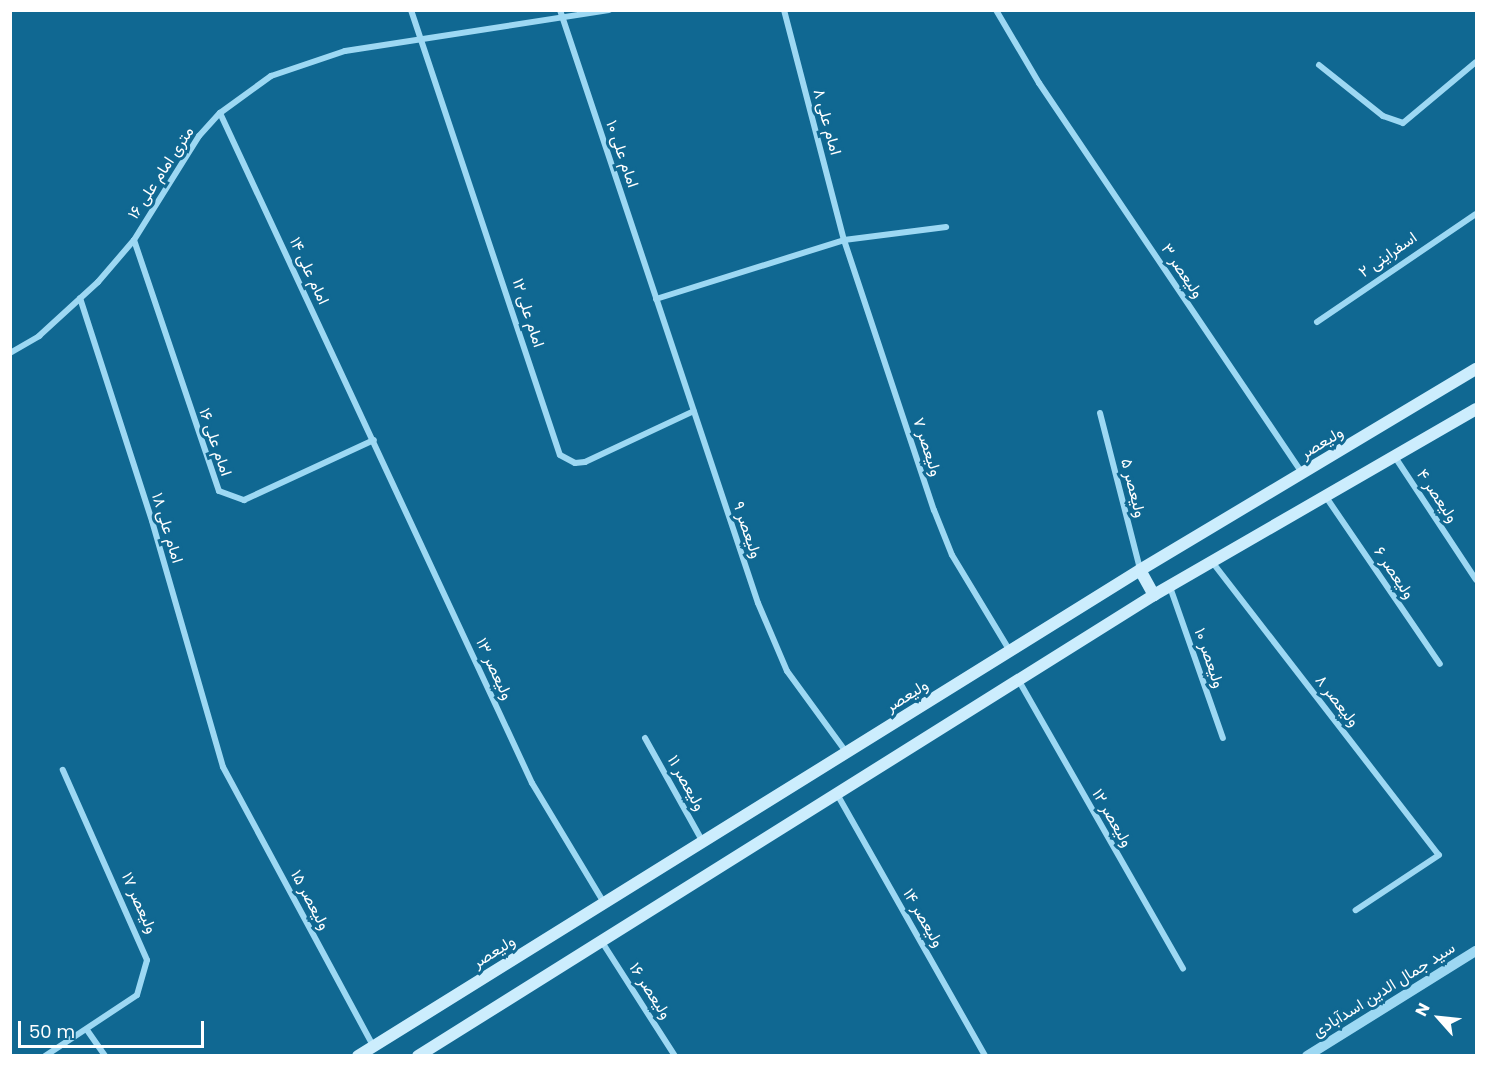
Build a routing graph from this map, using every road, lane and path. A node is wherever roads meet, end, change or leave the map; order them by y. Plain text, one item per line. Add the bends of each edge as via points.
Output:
1 (411, 10) edge
2 (560, 10) edge
3 (609, 10) edge
4 (784, 10) edge
5 (996, 10) edge
6 (562, 18) junction
7 (423, 39) junction
8 (1476, 62) edge
9 (1319, 65) dead end
10 (220, 113) junction
11 (1476, 214) edge
12 (946, 227) dead end
13 (134, 240) junction
14 (844, 240) junction
15 (80, 298) junction
16 (656, 299) junction
17 (1317, 322) dead end
18 (10, 353) edge
19 (1476, 369) edge
20 (1476, 409) edge
21 (694, 411) junction
22 (1100, 413) dead end
23 (374, 440) junction
24 (1395, 457) junction
25 (1303, 474) junction
26 (1326, 497) junction
27 (1213, 563) junction
28 (1140, 570) junction
29 (1476, 580) edge
30 (1170, 587) junction
31 (1154, 595) junction
32 (1010, 651) junction
33 (1440, 664) dead end
34 (1018, 681) junction
35 (645, 738) dead end
36 (1223, 738) dead end
37 (846, 753) junction
38 (223, 767) joint
39 (63, 770) dead end
40 (837, 794) junction
41 (703, 842) junction
42 (604, 903) junction
43 (1356, 910) dead end
44 (602, 941) junction
45 (1476, 951) edge
46 (1183, 969) dead end
47 (87, 1030) junction
48 (373, 1046) junction
49 (45, 1056) edge
50 (105, 1056) edge
51 (358, 1056) edge
52 (418, 1056) edge
53 (675, 1056) edge
54 (985, 1056) edge
55 (1307, 1056) edge

1 - 7 street
2 - 6 street, امام علی ۱۰
3 - 6 street, ۱۶ متری امام علی
4 - 14 street, امام علی ۸
5 - 25 street, ولیعصر ۳ via 1039,82
6 - 7 street, ۱۶ متری امام علی
6 - 16 street, امام علی ۱۰
7 - 10 street, ۱۶ متری امام علی via 345,51 271,76
7 - 21 street, امام علی ۱۲ via 560,455 575,463 585,462
8 - 9 street via 1403,123 1383,116
10 - 13 street, ۱۶ متری امام علی via 199,136
10 - 23 street, امام علی ۱۴
11 - 17 street, اسفراینی ۲
12 - 14 street
13 - 15 street, ۱۶ متری امام علی
13 - 23 street, امام علی ۱۶ via 219,491 244,500
14 - 16 street
14 - 32 street, ولیعصر ۷ via 952,555
15 - 18 street, ۱۶ متری امام علی via 39,336
15 - 38 street, امام علی ۱۸ via 152,521
16 - 21 street, ولیعصر ۹
19 - 25 main road, ولیعصر
20 - 24 main road
21 - 37 street, ولیعصر ۹ via 758,603 787,671
22 - 28 street, ولیعصر ۵
23 - 42 street, ولیعصر ۱۳ via 532,783
24 - 26 main road
24 - 29 street, ولیعصر ۴
25 - 28 main road, ولیعصر
26 - 27 main road
26 - 33 street, ولیعصر ۶
27 - 30 main road
27 - 43 street, ولیعصر ۸ via 1439,855
28 - 31 main road
28 - 32 main road, ولیعصر
30 - 31 main road
30 - 36 street, ولیعصر ۱۰
31 - 34 main road
32 - 37 main road, ولیعصر
34 - 40 main road
34 - 46 street, ولیعصر ۱۲
35 - 41 street, ولیعصر ۱۱
37 - 41 main road, ولیعصر
38 - 48 street, ولیعصر ۱۵
39 - 47 street, ولیعصر ۱۷ via 147,960 137,995
40 - 44 main road
40 - 54 street, ولیعصر ۱۴
41 - 42 main road, ولیعصر
42 - 48 main road, ولیعصر
44 - 52 main road
44 - 53 street, ولیعصر ۱۶
45 - 55 street, سید جمال الدین اسدآبادی
47 - 49 street, ولیعصر ۱۷
47 - 50 street
48 - 51 main road, ولیعصر

